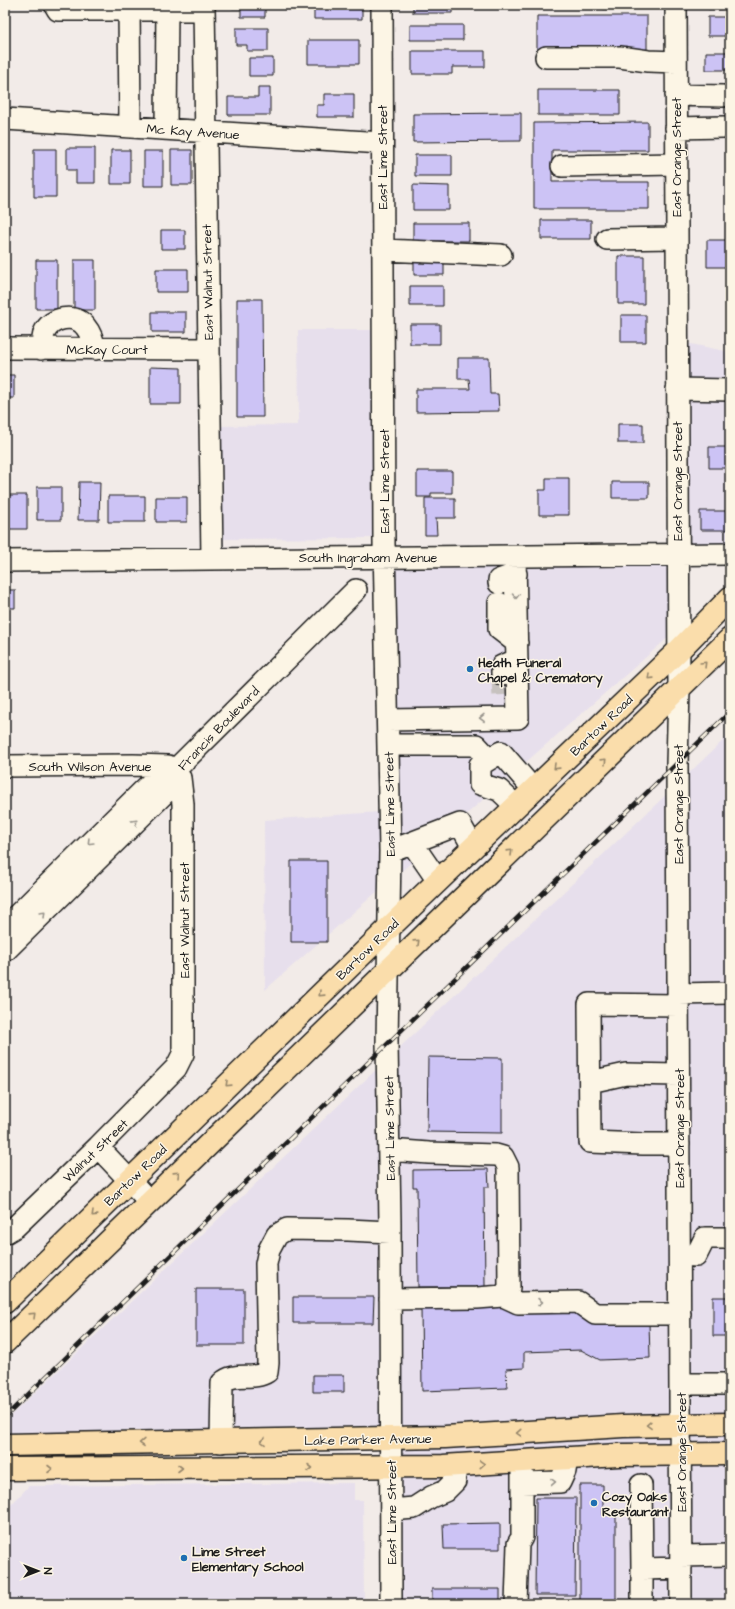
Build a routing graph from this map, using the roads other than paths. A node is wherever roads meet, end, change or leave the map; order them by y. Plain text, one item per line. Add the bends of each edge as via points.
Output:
1 (55, 5) edge
2 (382, 5) edge
3 (676, 5) edge
4 (90, 7) edge
5 (129, 7) edge
6 (167, 7) edge
7 (204, 7) edge
8 (546, 57) dead end
9 (676, 62) junction
10 (676, 94) junction
11 (724, 96) dead end
12 (5, 119) edge
13 (130, 127) junction
14 (724, 127) dead end
15 (676, 128) junction
16 (166, 129) junction
17 (205, 132) junction
18 (382, 143) junction
19 (676, 164) junction
20 (562, 166) dead end
21 (677, 238) junction
22 (607, 239) dead end
23 (383, 250) junction
24 (501, 255) dead end
25 (5, 348) edge
26 (41, 348) junction
27 (95, 349) junction
28 (208, 349) junction
29 (677, 389) junction
30 (730, 390) edge
31 (730, 554) edge
32 (677, 555) junction
33 (212, 558) junction
34 (384, 558) junction
35 (5, 561) edge
36 (507, 579) junction
37 (356, 590) dead end
38 (730, 598) edge
39 (730, 639) edge
40 (678, 650) junction
41 (517, 651) junction
42 (502, 674) tunnel mouth
43 (679, 690) junction
44 (388, 720) junction
45 (389, 745) junction
46 (489, 759) junction
47 (5, 766) edge
48 (174, 771) junction
49 (518, 773) junction
50 (533, 789) junction
51 (499, 790) junction
52 (516, 806) junction
53 (412, 843) junction
54 (473, 847) junction
55 (390, 851) junction
56 (438, 881) junction
57 (14, 925) edge
58 (389, 928) junction
59 (5, 951) edge
60 (388, 969) junction
61 (730, 993) edge
62 (678, 999) junction
63 (179, 1062) joint
64 (678, 1075) junction
65 (590, 1082) junction
66 (679, 1144) junction
67 (98, 1147) junction
68 (389, 1150) junction
69 (130, 1180) junction
70 (149, 1201) junction
71 (390, 1232) junction
72 (5, 1233) edge
73 (730, 1238) edge
74 (680, 1255) junction
75 (503, 1296) junction
76 (390, 1299) junction
77 (5, 1302) edge
78 (680, 1314) junction
79 (5, 1342) edge
80 (681, 1384) junction
81 (730, 1384) edge
82 (681, 1424) junction
83 (730, 1424) edge
84 (390, 1439) junction
85 (221, 1442) junction
86 (5, 1445) edge
87 (32, 1445) junction
88 (681, 1454) junction
89 (730, 1454) edge
90 (455, 1466) junction
91 (390, 1467) junction
92 (7, 1471) edge
93 (522, 1472) junction
94 (641, 1485) dead end
95 (391, 1510) junction
96 (730, 1555) edge
97 (681, 1562) junction
98 (642, 1569) junction
99 (391, 1604) edge
100 (516, 1604) edge
101 (642, 1604) edge
102 (681, 1604) edge

1 - 4 street via 58,10
2 - 18 street, East Lime Street
3 - 9 street, East Orange Street
4 - 5 street
5 - 6 street
5 - 13 street
6 - 7 street
6 - 16 street
7 - 17 street, East Walnut Street
8 - 9 street via 620,57
9 - 10 street, East Orange Street
10 - 11 street
10 - 15 street, East Orange Street
12 - 13 street, Mc Kay Avenue
13 - 16 street, Mc Kay Avenue
14 - 15 street
15 - 19 street, East Orange Street
16 - 17 street, Mc Kay Avenue
17 - 18 street, Mc Kay Avenue
17 - 28 street, East Walnut Street
18 - 23 street, East Lime Street
19 - 20 street
19 - 21 street, East Orange Street
21 - 22 street
21 - 29 street, East Orange Street
23 - 24 street
23 - 34 street, East Lime Street
25 - 26 street, McKay Court
26 - 27 street, McKay Court
26 - 27 street via 44,332 52,323 74,318 90,333
27 - 28 street, McKay Court
28 - 33 street, East Walnut Street
29 - 30 street
29 - 32 street, East Orange Street
31 - 32 street, South Ingraham Avenue
32 - 36 street, South Ingraham Avenue
32 - 40 street, East Orange Street
33 - 34 street, South Ingraham Avenue
33 - 35 street, South Ingraham Avenue
34 - 36 street, South Ingraham Avenue
34 - 44 street, East Lime Street
36 -> 41 street
36 - 41 street via 499,629
37 - 48 street, Francis Boulevard
38 - 40 main road, Bartow Road
43 -> 39 main road
40 - 43 street, East Orange Street
40 -> 50 main road, Bartow Road
41 - 42 street via 502,666
41 -> 44 street via 518,718 504,708
60 -> 43 main road
43 - 62 street, East Orange Street
44 - 45 street, East Lime Street
45 - 46 street via 476,745
45 - 55 street, East Lime Street
46 - 49 street via 501,752
46 - 51 street via 480,765 480,784
47 - 48 street, South Wilson Avenue
48 - 57 street, Francis Boulevard
48 - 63 street, East Walnut Street via 183,804 184,1030 183,1054
49 - 50 street
49 - 51 street
50 - 52 main road, Bartow Road
51 - 52 street
52 - 54 main road, Bartow Road
53 - 54 street via 460,824
53 - 55 street
53 - 56 street
54 - 56 main road, Bartow Road
55 - 58 street, East Lime Street
56 - 58 main road, Bartow Road
57 - 59 street, Francis Boulevard
58 - 60 street, East Lime Street
58 -> 69 main road, Bartow Road
60 - 68 street, East Lime Street
70 -> 60 main road
61 - 62 street
62 - 64 street, East Orange Street
62 - 65 street via 589,1004
63 - 67 street, Walnut Street
64 - 65 street via 626,1074
64 - 66 street, East Orange Street
65 - 66 street via 590,1142
66 - 74 street, East Orange Street
67 - 69 street
67 - 72 street, Walnut Street via 15,1227
68 - 71 street, East Lime Street
68 - 75 street via 503,1157 508,1167 509,1288
69 - 70 street
69 -> 77 main road, Bartow Road
79 -> 70 main road
71 - 76 street, East Lime Street
71 - 85 street via 287,1229 277,1235 269,1250 266,1264 267,1372 260,1376 227,1378 222,1383
73 - 74 street via 705,1238 696,1256
74 - 78 street, East Orange Street
75 - 76 street
75 -> 78 street via 518,1303 578,1302 595,1314
76 - 84 street, East Lime Street
78 - 80 street, East Orange Street
80 - 81 street
80 - 82 street, East Orange Street
82 - 83 main road, Lake Parker Avenue
82 -> 84 main road, Lake Parker Avenue
82 - 88 street, East Orange Street
84 -> 85 main road, Lake Parker Avenue
84 - 91 street, East Lime Street
85 -> 87 main road, Lake Parker Avenue
86 - 87 main road, Lake Parker Avenue
87 - 92 street
88 - 89 main road
93 -> 88 main road via 567,1458
88 - 97 street, East Orange Street
90 - 91 main road
90 -> 93 main road
90 - 95 street via 455,1481 445,1492 414,1508
92 -> 91 main road
91 - 95 street, East Lime Street
93 - 100 street via 522,1537 518,1544
94 - 98 street
95 - 99 street, East Lime Street
96 - 97 street
97 - 98 street
97 - 102 street, East Orange Street
98 - 101 street

